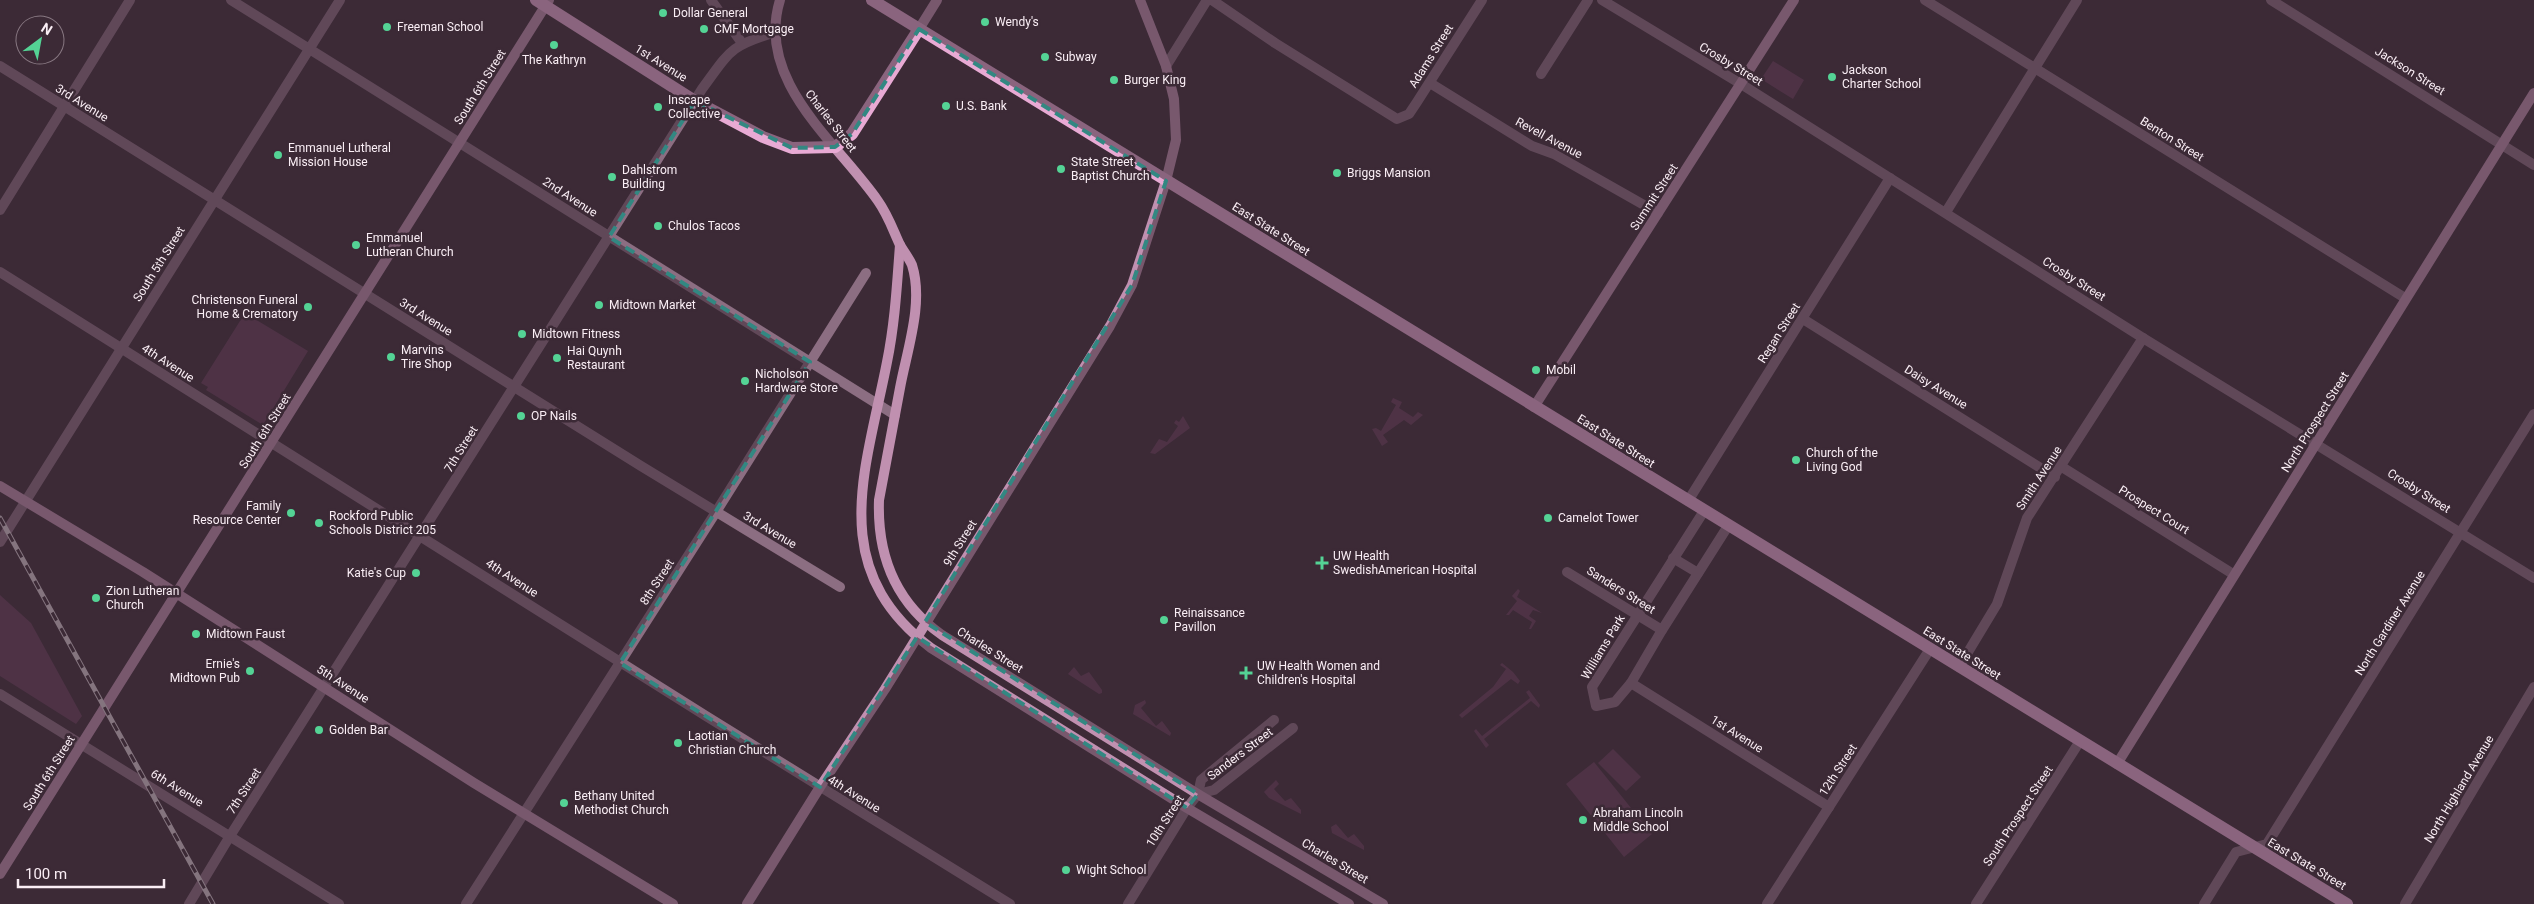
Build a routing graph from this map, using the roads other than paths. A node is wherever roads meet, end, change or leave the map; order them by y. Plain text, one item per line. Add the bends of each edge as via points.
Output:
1 (130, 0) edge
2 (231, 0) edge
3 (340, 0) edge
4 (711, 0) edge
5 (780, 0) edge
6 (872, 0) edge
7 (937, 0) edge
8 (1140, 0) edge
9 (1207, 0) edge
10 (1212, 0) edge
11 (1482, 0) edge
12 (1588, 0) edge
13 (1602, 0) edge
14 (1794, 0) edge
15 (1925, 0) edge
16 (2077, 0) edge
17 (2271, 0) edge
18 (544, 2) edge
19 (919, 30) junction
20 (776, 32) junction
21 (742, 42) junction
22 (310, 49) junction
23 (0, 66) edge
24 (1166, 66) junction
25 (2036, 69) junction
26 (1541, 74) dead end
27 (1430, 83) junction
28 (1741, 84) junction
29 (2534, 93) edge
30 (695, 101) junction
31 (64, 106) junction
32 (460, 142) junction
33 (2500, 144) junction
34 (835, 147) junction
35 (2534, 165) edge
36 (1890, 178) junction
37 (1166, 181) junction
38 (214, 199) junction
39 (0, 210) edge
40 (1946, 212) junction
41 (1658, 213) junction
42 (609, 237) junction
43 (900, 245) junction
44 (0, 272) edge
45 (866, 272) dead end
46 (365, 294) junction
47 (2405, 298) junction
48 (1803, 319) junction
49 (2143, 338) junction
50 (120, 348) junction
51 (810, 362) junction
52 (515, 387) junction
53 (878, 405) junction
54 (1534, 406) junction
55 (2534, 414) edge
56 (895, 415) junction
57 (272, 443) junction
58 (2317, 443) junction
59 (2062, 467) junction
60 (2055, 477) junction
61 (0, 486) edge
62 (1688, 501) junction
63 (24, 502) junction
64 (1704, 511) junction
65 (716, 512) junction
66 (1728, 526) junction
67 (2462, 532) junction
68 (420, 536) junction
69 (0, 542) edge
70 (1674, 558) junction
71 (1567, 572) dead end
72 (1698, 573) junction
73 (2233, 574) junction
74 (2534, 578) edge
75 (840, 587) dead end
76 (177, 594) junction
77 (1637, 615) junction
78 (926, 622) junction
79 (1662, 630) junction
80 (917, 637) junction
81 (1930, 649) junction
82 (620, 663) junction
83 (1959, 668) junction
84 (1631, 683) junction
85 (325, 687) junction
86 (2534, 687) edge
87 (0, 694) edge
88 (1274, 720) dead end
89 (1293, 728) dead end
90 (2080, 741) junction
91 (81, 745) junction
92 (2117, 764) junction
93 (820, 787) junction
94 (1198, 794) junction
95 (1829, 807) junction
96 (1187, 808) junction
97 (524, 813) junction
98 (230, 836) junction
99 (2252, 847) junction
100 (0, 874) edge
101 (189, 904) edge
102 (339, 904) edge
103 (466, 904) edge
104 (673, 904) edge
105 (747, 904) edge
106 (1010, 904) edge
107 (1128, 904) edge
108 (1349, 904) edge
109 (1383, 904) edge
110 (1767, 904) edge
111 (1976, 904) edge
112 (2204, 904) edge
113 (2347, 904) edge
114 (2405, 904) edge

1 - 31 street
2 - 22 street, 2nd Avenue
3 - 22 street, South 5th Street
4 - 21 street
5 - 20 main road, Charles Street
6 - 19 main road, East State Street
7 - 19 main road
8 - 24 main road, 9th Street
9 - 24 street
10 - 27 street, Adams Street via 1397,119 1409,114
11 - 27 street, Adams Street
12 - 26 street
13 - 28 street, Crosby Street
14 - 28 main road, Summit Street
15 - 25 street, Benton Street
16 - 25 street
17 - 33 street, Jackson Street
18 - 30 main road, 1st Avenue
18 - 32 main road, South 6th Street
19 - 34 main road via 852,134
19 - 37 main road, East State Street
20 - 21 street, 7th Street
20 - 34 main road, Charles Street via 776,46 784,76 800,103
21 - 30 street, 7th Street via 728,52
22 - 32 street, 2nd Avenue
22 - 38 street, South 5th Street
23 - 31 street, 3rd Avenue
24 - 37 main road, 9th Street via 1174,99 1176,140
25 - 40 street
25 - 47 street, Benton Street
27 - 41 street, Revell Avenue via 1532,146 1554,154
28 - 36 street, Crosby Street
28 - 41 main road, Summit Street
29 - 33 main road, North Prospect Street
30 - 34 main road, 1st Avenue via 763,137 792,148
30 - 42 street, 7th Street
31 - 38 street, 3rd Avenue
31 - 39 street
32 - 42 street, 2nd Avenue
32 - 46 main road, South 6th Street
33 - 35 street, Jackson Street
33 - 47 main road, North Prospect Street
34 - 43 main road, Charles Street via 894,225
36 - 40 street, Crosby Street
36 - 48 street, Regan Street
37 - 54 main road, East State Street
37 - 78 main road, 9th Street via 1132,285 1110,326
38 - 46 street, 3rd Avenue
38 - 50 street, South 5th Street
40 - 49 street, Crosby Street
41 - 54 main road, Summit Street
42 - 51 street, 2nd Avenue
42 - 52 street, 7th Street
43 - 53 main road, Charles Street via 894,320
43 - 56 main road, Charles Street via 911,263 915,291 911,333
44 - 50 street, 4th Avenue
45 - 51 street, 8th Street
46 - 52 street, 3rd Avenue
46 - 57 main road, South 6th Street
47 - 58 main road, North Prospect Street
48 - 60 street, Daisy Avenue
48 - 62 street, Regan Street
49 - 58 street, Crosby Street
49 - 59 street, Smith Avenue
50 - 57 street, 4th Avenue
50 - 63 street, South 5th Street
51 - 53 street, 2nd Avenue
51 - 65 street, 8th Street
52 - 65 street, 3rd Avenue
52 - 68 street, 7th Street
53 - 56 street, 2nd Avenue
53 - 80 main road, Charles Street via 860,508 864,551 869,569 890,608
54 - 62 main road, East State Street
55 - 67 street, North Gardiner Avenue
56 - 78 main road, Charles Street via 879,500 878,527 883,553 897,585
57 - 68 street, 4th Avenue
57 - 76 main road, South 6th Street
58 - 67 street, Crosby Street
58 - 73 main road, North Prospect Street
59 - 60 street, Smith Avenue
59 - 73 street, Prospect Court
60 - 83 street, Smith Avenue via 2027,518 1997,604
61 - 63 main road, 5th Avenue
62 - 64 main road, East State Street
63 - 69 street, South 5th Street
63 - 76 main road, 5th Avenue
64 - 66 main road, East State Street
64 - 70 street, Williams Park
65 - 75 street, 3rd Avenue
65 - 82 street, 8th Street
66 - 72 street, Williams Park
66 - 81 main road, East State Street
67 - 74 street, Crosby Street
67 - 99 street, North Gardiner Avenue via 2267,844
68 - 82 street, 4th Avenue
68 - 85 street, 7th Street
70 - 72 street
70 - 77 street, Williams Park
71 - 77 street, Sanders Street
72 - 79 street, Williams Park
73 - 92 main road, North Prospect Street
76 - 85 main road, 5th Avenue
76 - 91 main road, South 6th Street
77 - 79 street, Sanders Street
77 - 84 street, Williams Park via 1592,687 1596,706 1616,702
78 - 80 main road, 9th Street
78 - 94 main road, Charles Street
79 - 84 street, Williams Park
80 - 93 main road, 9th Street
80 - 96 main road, Charles Street
81 - 83 main road, East State Street
81 - 95 street, 12th Street
82 - 93 street, 4th Avenue
82 - 97 street, 8th Street
83 - 90 main road, East State Street
84 - 95 street, 1st Avenue
85 - 97 main road, 5th Avenue
85 - 98 street, 7th Street
86 - 114 street, North Highland Avenue
87 - 91 street, 6th Avenue
88 - 94 street, 10th Street via 1201,780
89 - 94 street, Sanders Street via 1214,790
90 - 92 main road, East State Street
90 - 111 street, South Prospect Street
91 - 98 street, 6th Avenue
91 - 100 main road, South 6th Street
92 - 99 main road, East State Street
93 - 105 main road, 9th Street
93 - 106 street, 4th Avenue
94 - 96 street, 10th Street
94 - 109 main road, Charles Street
95 - 110 street, 12th Street
96 - 107 street, 10th Street
96 - 108 main road, Charles Street
97 - 103 street, 8th Street
97 - 104 main road, 5th Avenue
98 - 101 street, 7th Street
98 - 102 street, 6th Avenue
99 - 112 street via 2236,852
99 - 113 main road, East State Street

